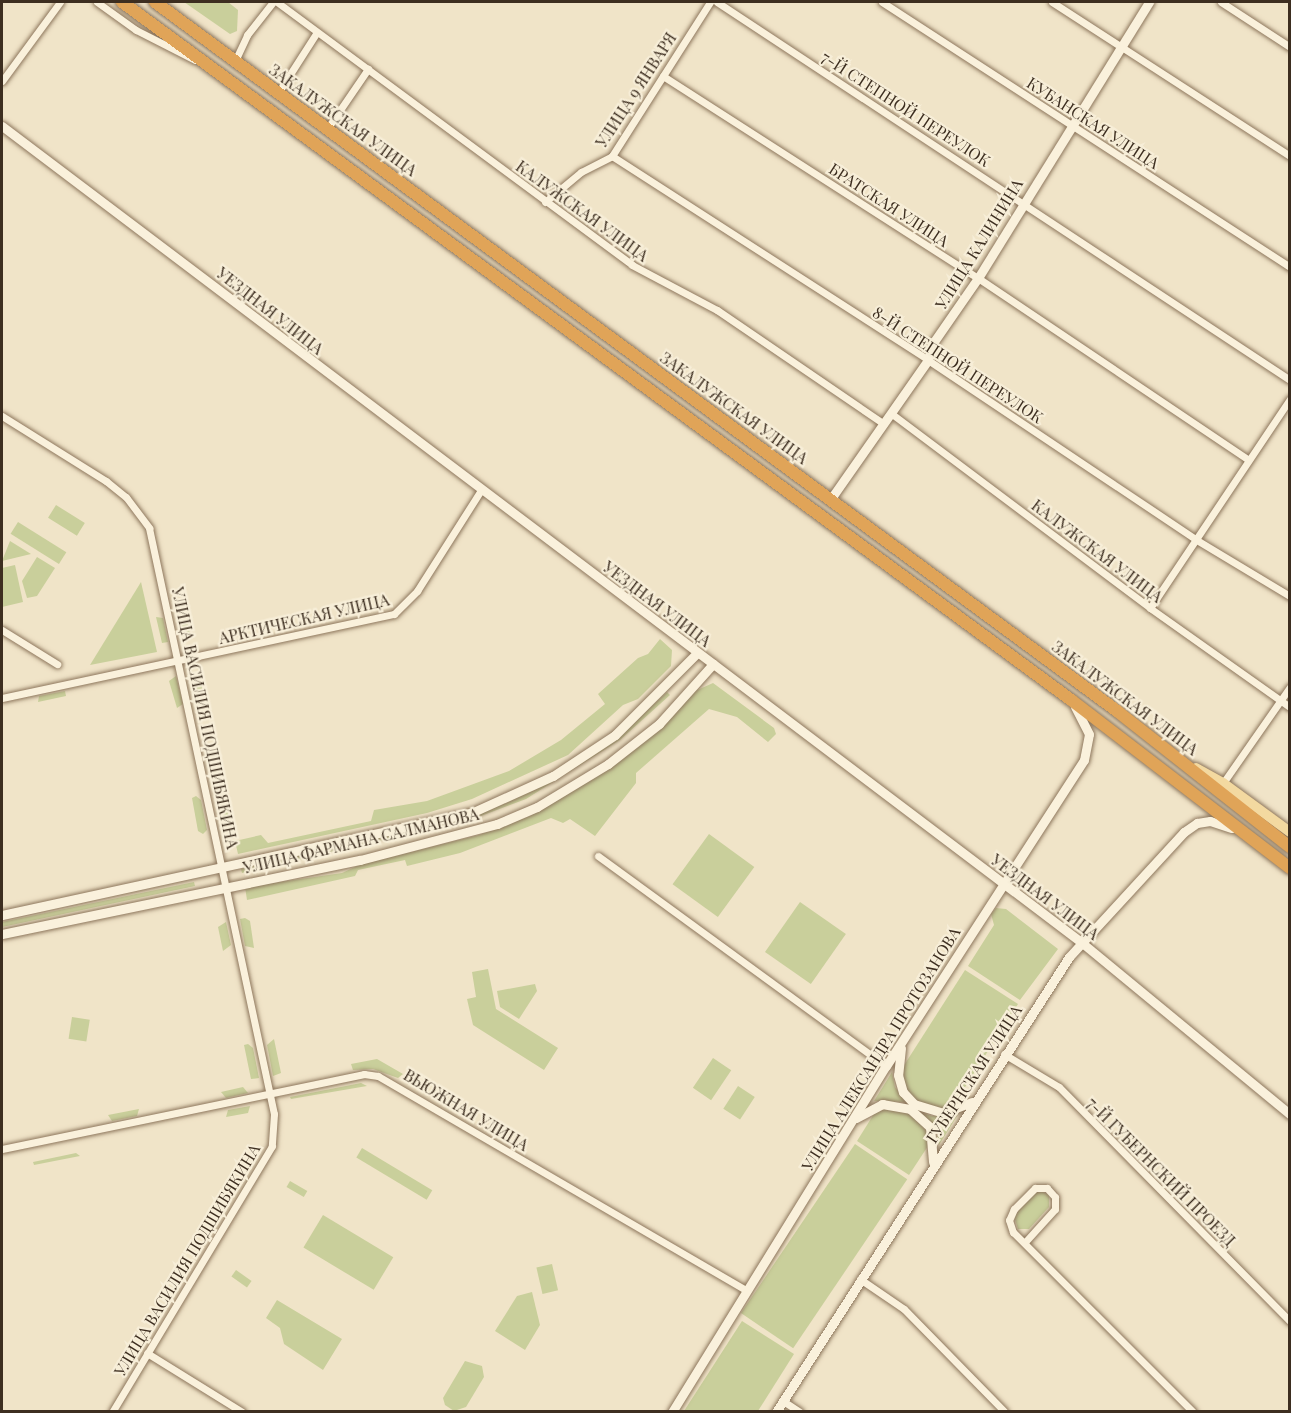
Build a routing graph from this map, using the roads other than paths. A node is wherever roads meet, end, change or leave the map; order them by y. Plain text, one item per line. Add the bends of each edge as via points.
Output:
1 (60, 2) edge
2 (97, 2) edge
3 (122, 2) edge
4 (155, 2) edge
5 (275, 2) edge
6 (710, 2) edge
7 (717, 2) edge
8 (882, 2) edge
9 (1052, 2) edge
10 (1149, 2) edge
11 (1221, 2) edge
12 (317, 32) junction
13 (1120, 45) junction
14 (1290, 47) edge
15 (235, 62) junction
16 (214, 68) junction
17 (368, 69) junction
18 (663, 76) junction
19 (2, 81) edge
20 (278, 93) junction
21 (1073, 125) junction
22 (2, 126) edge
23 (327, 129) junction
24 (612, 156) junction
25 (1290, 156) edge
26 (544, 202) junction
27 (1023, 202) junction
28 (1290, 267) edge
29 (978, 278) junction
30 (928, 360) junction
31 (1290, 380) edge
32 (1290, 399) edge
33 (892, 414) junction
34 (2, 416) edge
35 (884, 424) junction
36 (1249, 460) junction
37 (481, 490) junction
38 (830, 500) junction
39 (1195, 539) junction
40 (1290, 596) edge
41 (1150, 608) junction
42 (2, 630) edge
43 (697, 653) junction
44 (180, 661) junction
45 (57, 664) dead end
46 (712, 664) junction
47 (1290, 687) edge
48 (2, 698) edge
49 (1071, 700) junction
50 (1280, 701) junction
51 (1290, 707) edge
52 (1179, 759) junction
53 (1223, 783) junction
54 (1290, 832) edge
55 (1250, 836) junction
56 (1290, 847) edge
57 (598, 856) dead end
58 (223, 868) junction
59 (1290, 868) edge
60 (1004, 884) junction
61 (227, 888) junction
62 (2, 915) edge
63 (2, 934) edge
64 (1082, 942) junction
65 (902, 1043) junction
66 (1004, 1054) junction
67 (886, 1066) junction
68 (270, 1094) junction
69 (975, 1100) junction
70 (1290, 1114) edge
71 (853, 1120) junction
72 (2, 1149) edge
73 (932, 1167) junction
74 (1026, 1241) junction
75 (860, 1279) junction
76 (747, 1291) junction
77 (1290, 1321) edge
78 (147, 1353) junction
79 (783, 1401) junction
80 (112, 1412) edge
81 (242, 1412) edge
82 (672, 1412) edge
83 (776, 1412) edge
84 (800, 1412) edge
85 (1005, 1412) edge
86 (1194, 1412) edge

1 - 19 street
2 - 16 street via 173,52
3 - 16 highway
4 - 15 highway, ЗАКАЛУЖСКАЯ УЛИЦА
5 - 12 street, КАЛУЖСКАЯ УЛИЦА
5 - 15 street via 247,35
6 - 18 street, УЛИЦА 9 ЯНВАРЯ
7 - 27 street, 7-Й СТЕПНОЙ ПЕРЕУЛОК
8 - 21 street, КУБАНСКАЯ УЛИЦА
9 - 13 street
10 - 13 street, УЛИЦА КАЛИНИНА
11 - 14 street
12 - 17 street, КАЛУЖСКАЯ УЛИЦА
12 - 20 street
13 - 21 street, УЛИЦА КАЛИНИНА
13 - 25 street
15 - 20 highway, ЗАКАЛУЖСКАЯ УЛИЦА
16 - 49 highway
17 - 23 street
17 - 26 street, КАЛУЖСКАЯ УЛИЦА
18 - 24 street, УЛИЦА 9 ЯНВАРЯ
18 - 29 street, БРАТСКАЯ УЛИЦА
20 - 23 highway, ЗАКАЛУЖСКАЯ УЛИЦА
21 - 27 street, УЛИЦА КАЛИНИНА
21 - 28 street, КУБАНСКАЯ УЛИЦА
22 - 37 street, УЕЗДНАЯ УЛИЦА
23 - 38 highway, ЗАКАЛУЖСКАЯ УЛИЦА
24 - 26 street, УЛИЦА 9 ЯНВАРЯ via 581,172
24 - 30 street, 8-Й СТЕПНОЙ ПЕРЕУЛОК
26 - 35 street, КАЛУЖСКАЯ УЛИЦА via 632,265 717,310
27 - 29 street, УЛИЦА КАЛИНИНА
27 - 31 street, 7-Й СТЕПНОЙ ПЕРЕУЛОК
29 - 30 street, УЛИЦА КАЛИНИНА via 933,343
29 - 36 street, БРАТСКАЯ УЛИЦА
30 - 33 street, УЛИЦА КАЛИНИНА
30 - 39 street, 8-Й СТЕПНОЙ ПЕРЕУЛОК
32 - 36 street
33 - 35 street, УЛИЦА КАЛИНИНА
33 - 41 street, КАЛУЖСКАЯ УЛИЦА
34 - 44 street, УЛИЦА ВАСИЛИЯ ПОДШИБЯКИНА via 106,481 140,513 155,547
35 - 38 street, УЛИЦА КАЛИНИНА
36 - 39 street
37 - 43 street, УЕЗДНАЯ УЛИЦА
37 - 44 street, АРКТИЧЕСКАЯ УЛИЦА via 401,611
38 - 52 highway, ЗАКАЛУЖСКАЯ УЛИЦА
39 - 40 street, 8-Й СТЕПНОЙ ПЕРЕУЛОК
39 - 41 street
41 - 50 street, КАЛУЖСКАЯ УЛИЦА
42 - 45 street
43 - 46 street, УЕЗДНАЯ УЛИЦА
43 - 58 street, УЛИЦА ФАРМАНА САЛМАНОВА via 615,735 520,793 471,813 428,824
44 - 48 street, АРКТИЧЕСКАЯ УЛИЦА
44 - 58 street, УЛИЦА ВАСИЛИЯ ПОДШИБЯКИНА
46 - 60 street, УЕЗДНАЯ УЛИЦА
46 - 61 street, УЛИЦА ФАРМАНА САЛМАНОВА via 659,724 608,764 537,807 444,841
47 - 50 street
49 - 55 highway
49 - 60 street, УЛИЦА АЛЕКСАНДРА ПРОТОЗАНОВА via 1086,721 1089,734 1084,760
50 - 51 street, КАЛУЖСКАЯ УЛИЦА
50 - 53 street
52 - 53 main road
52 - 56 highway, ЗАКАЛУЖСКАЯ УЛИЦА
53 - 54 main road
55 - 59 highway
55 - 64 street, ГУБЕРНСКАЯ УЛИЦА via 1210,821 1197,823
57 - 67 street
58 - 61 street, УЛИЦА ВАСИЛИЯ ПОДШИБЯКИНА
58 - 62 street, УЛИЦА ФАРМАНА САЛМАНОВА
60 - 64 street, УЕЗДНАЯ УЛИЦА
60 - 65 street, УЛИЦА АЛЕКСАНДРА ПРОТОЗАНОВА
61 - 63 street, УЛИЦА ФАРМАНА САЛМАНОВА
61 - 68 street, УЛИЦА ВАСИЛИЯ ПОДШИБЯКИНА
64 - 66 street, ГУБЕРНСКАЯ УЛИЦА
64 - 70 street, УЕЗДНАЯ УЛИЦА
65 - 67 street, УЛИЦА АЛЕКСАНДРА ПРОТОЗАНОВА
65 - 69 street via 898,1075 903,1092 914,1104 943,1113
66 - 69 street, ГУБЕРНСКАЯ УЛИЦА
66 - 77 street, 7-Й ГУБЕРНСКИЙ ПРОЕЗД via 1059,1087
67 - 71 street, УЛИЦА АЛЕКСАНДРА ПРОТОЗАНОВА
68 - 72 street, ВЬЮЖНАЯ УЛИЦА
68 - 76 street, ВЬЮЖНАЯ УЛИЦА via 364,1074 392,1081
68 - 78 street, УЛИЦА ВАСИЛИЯ ПОДШИБЯКИНА via 276,1131 272,1146
69 - 73 street, ГУБЕРНСКАЯ УЛИЦА
71 - 73 street via 882,1104 910,1109 930,1127 935,1152
71 - 76 street, УЛИЦА АЛЕКСАНДРА ПРОТОЗАНОВА
73 - 75 street, ГУБЕРНСКАЯ УЛИЦА
74 - 74 street via 1055,1209 1056,1197 1047,1188 1030,1191 1010,1214 1010,1226
74 - 86 street
75 - 79 street, ГУБЕРНСКАЯ УЛИЦА
75 - 85 street via 904,1309
76 - 82 street, УЛИЦА АЛЕКСАНДРА ПРОТОЗАНОВА
78 - 80 street, УЛИЦА ВАСИЛИЯ ПОДШИБЯКИНА
78 - 81 street
79 - 83 street, ГУБЕРНСКАЯ УЛИЦА
79 - 84 street

